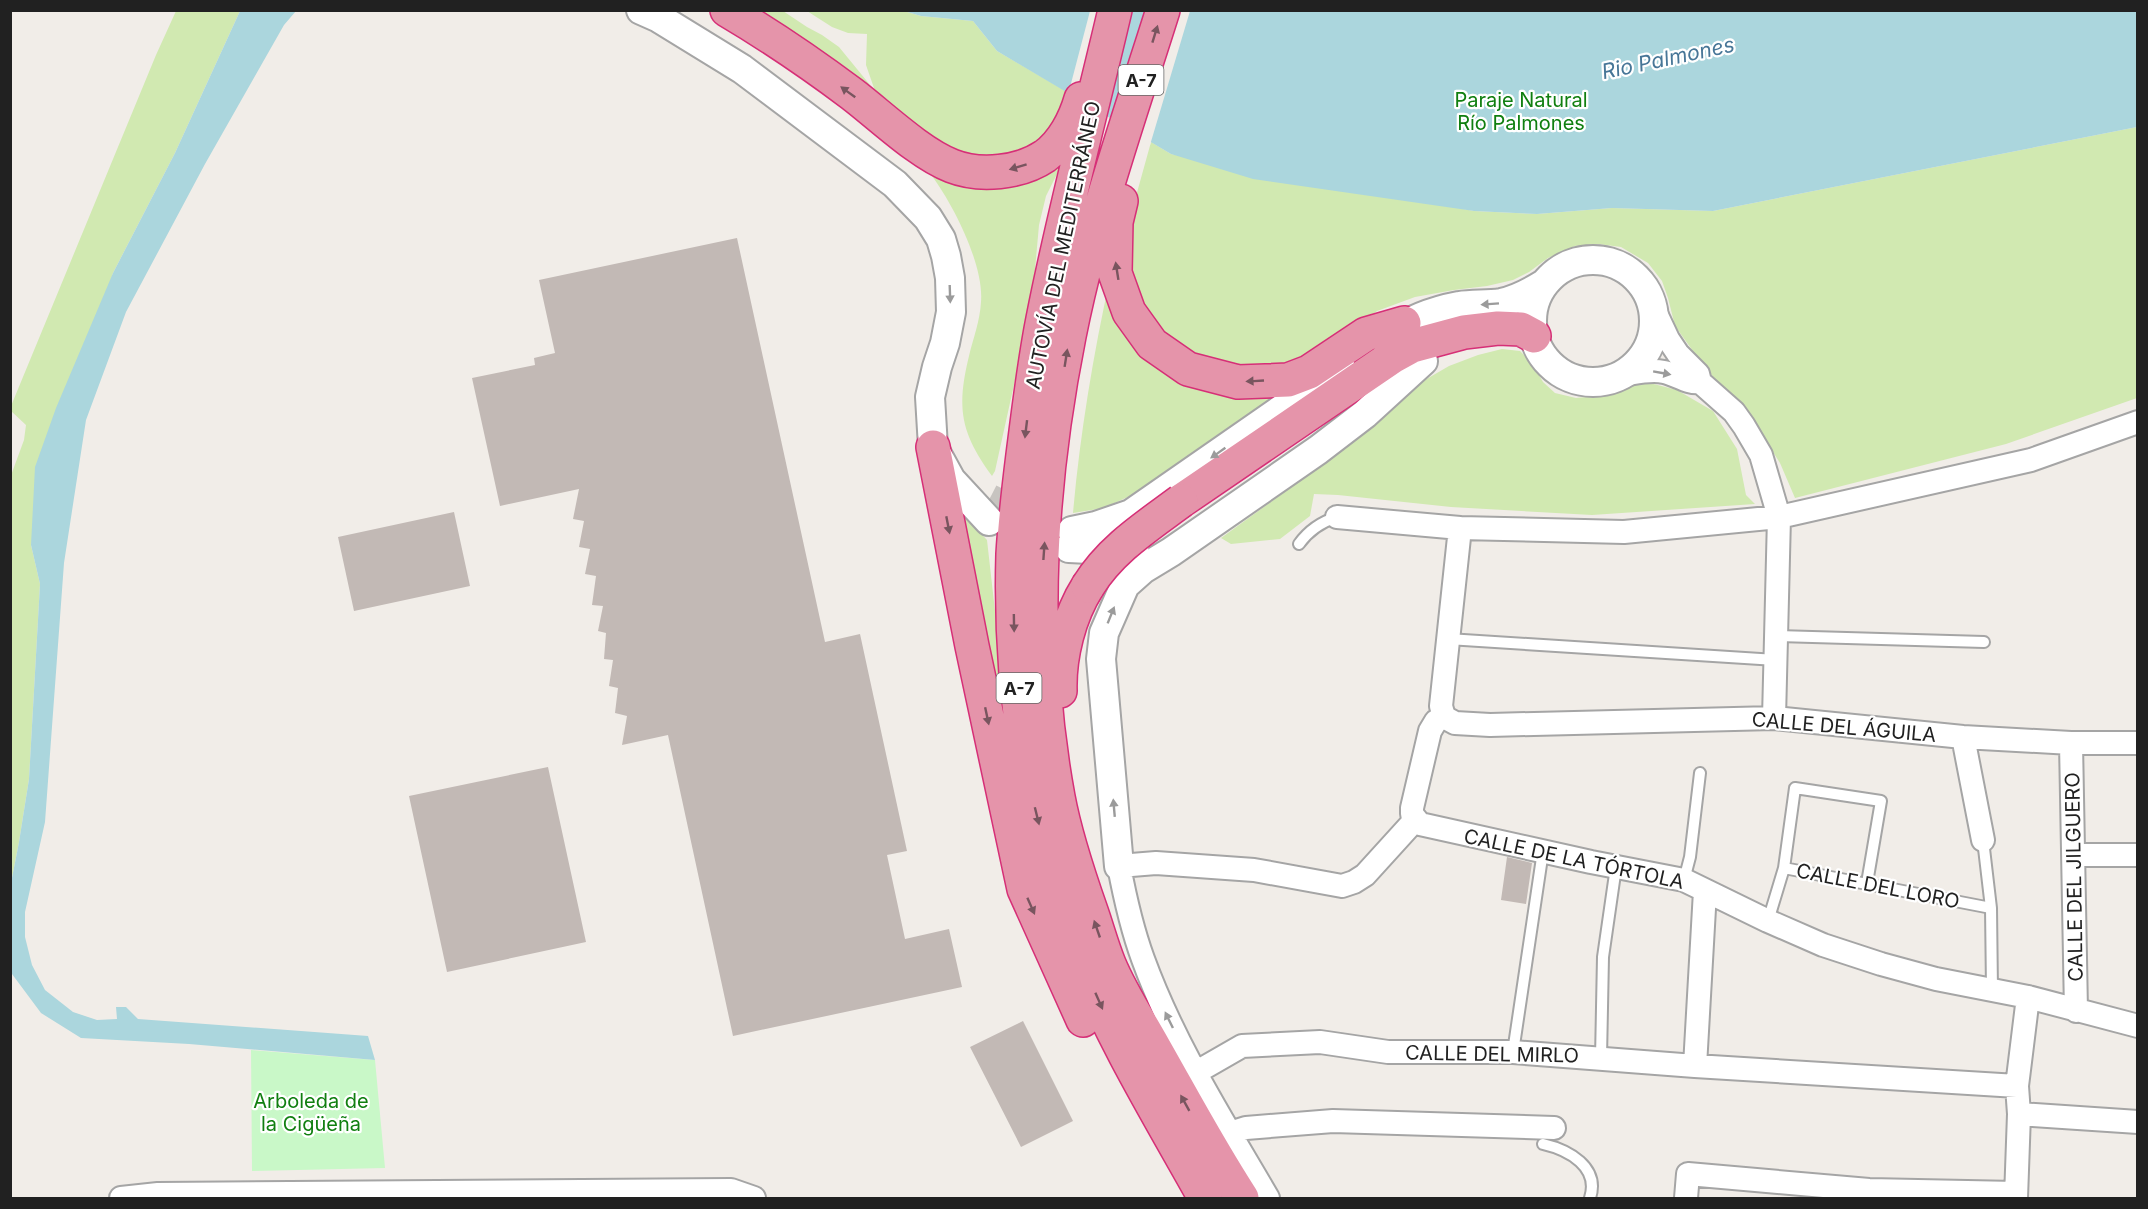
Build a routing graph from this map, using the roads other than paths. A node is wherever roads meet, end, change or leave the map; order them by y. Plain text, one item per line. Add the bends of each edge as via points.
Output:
1 (641, 10) edge
2 (683, 10) edge
3 (727, 10) edge
4 (1105, 10) edge
5 (1115, 10) edge
6 (1163, 10) edge
7 (1075, 140) junction
8 (1119, 150) junction
9 (1544, 284) junction
10 (1652, 305) junction
11 (1404, 323) junction
12 (1536, 343) junction
13 (1423, 361) junction
14 (1622, 375) junction
15 (1701, 381) junction
16 (2138, 422) edge
17 (933, 447) junction
18 (1337, 516) joint
19 (1779, 518) junction
20 (1460, 528) junction
21 (1299, 544) dead end
22 (1776, 636) junction
23 (1448, 639) junction
24 (1984, 642) dead end
25 (1776, 660) junction
26 (1444, 717) junction
27 (1774, 718) junction
28 (1963, 737) junction
29 (2071, 743) junction
30 (2138, 743) edge
31 (1701, 773) dead end
32 (1058, 798) junction
33 (1415, 820) junction
34 (1983, 840) joint
35 (1542, 851) junction
36 (2074, 855) junction
37 (2138, 855) edge
38 (1119, 866) junction
39 (1616, 867) junction
40 (1784, 868) junction
41 (1683, 880) junction
42 (1868, 883) junction
43 (1705, 891) junction
44 (1991, 908) junction
45 (1768, 921) junction
46 (1992, 990) junction
47 (2028, 997) junction
48 (2076, 1011) junction
49 (2138, 1026) edge
50 (1513, 1052) junction
51 (1601, 1058) junction
52 (1695, 1066) junction
53 (1195, 1072) junction
54 (2017, 1086) junction
55 (2019, 1114) junction
56 (2138, 1122) edge
57 (1230, 1133) junction
58 (1549, 1136) joint
59 (1906, 1194) edge
60 (158, 1196) edge
61 (2016, 1196) edge
62 (121, 1198) edge
63 (754, 1198) edge
64 (1183, 1198) edge
65 (1205, 1198) edge
66 (1242, 1198) edge
67 (1268, 1198) edge
68 (1590, 1198) edge
69 (1686, 1198) edge

1 -> 17 street via 742,69 895,184 928,218 946,256 951,312 930,397
2 - 17 street via 904,170 941,207 960,244 969,286 967,328 951,382 950,429 958,458 989,509 951,480
7 -> 3 highway via 1016,169 984,172 953,167 927,153 773,37
4 - 7 highway via 1077,112
5 - 7 highway, AUTOVÍA DEL MEDITERRÁNEO / A-7
8 -> 6 highway, AUTOVÍA DEL MEDITERRÁNEO / A-7
7 -> 65 highway, AUTOVÍA DEL MEDITERRÁNEO / A-7 via 1032,383 1013,553 1021,720 1034,806 1079,955 1110,1026
11 -> 8 highway via 1366,334 1310,372 1288,380 1238,382 1188,369 1152,344 1129,312 1115,273 1116,222 1126,180
32 -> 8 highway, AUTOVÍA DEL MEDITERRÁNEO / A-7 via 1041,646 1047,494 1069,336
9 - 10 street via 1564,266 1605,261 1640,281
9 -> 11 street via 1516,299 1459,306
9 - 12 street via 1533,309
10 - 14 street via 1654,325 1649,345 1638,362
10 - 15 street via 1668,339
11 -> 13 street via 1131,514 1071,539 1089,549 1130,545 1154,539 1191,521
12 - 13 street via 1500,339 1472,343
12 - 14 street via 1557,370 1568,377 1595,382
12 - 32 highway, bridge via 1521,329 1498,328 1464,332 1412,346 1181,501 1113,553 1088,586 1073,616 1065,645 1060,678 1069,772
38 -> 13 street via 1101,659 1104,633 1125,585 1318,450
14 -> 15 street via 1648,371 1671,374 1692,383
15 - 19 street via 1734,412 1761,455
16 - 19 street via 2031,460
17 -> 64 highway via 1024,890 1087,1029
18 - 20 street
18 - 21 lane via 1320,524
19 - 20 street via 1624,532
19 - 22 street
20 - 23 street
22 - 24 lane
22 - 25 street
23 - 25 lane
23 - 26 street via 1441,706
25 - 27 street
26 - 27 street, CALLE DEL ÁGUILA via 1455,723 1490,725
26 - 33 street via 1430,731 1412,808
27 - 28 street, CALLE DEL ÁGUILA
28 - 29 street, CALLE DEL ÁGUILA
28 - 34 street
29 - 30 street, CALLE DEL ÁGUILA
29 - 36 street, CALLE DEL JILGUERO
31 - 41 lane via 1690,857
66 -> 32 highway, AUTOVÍA DEL MEDITERRÁNEO / A-7 via 1110,965 1081,882
33 - 35 street, CALLE DE LA TÓRTOLA via 1425,827
33 - 38 street via 1365,875 1342,886 1254,870 1156,863
34 - 44 lane
35 - 39 street, CALLE DE LA TÓRTOLA
35 - 50 lane
36 - 37 street
36 - 48 street, CALLE DEL JILGUERO
53 -> 38 street via 1143,959 1128,913
39 - 41 street, CALLE DE LA TÓRTOLA
39 - 51 lane via 1603,957
40 - 42 lane, CALLE DEL LORO
40 - 42 lane via 1795,789 1881,801
40 - 45 lane, CALLE DEL LORO
41 - 43 street, CALLE DE LA TÓRTOLA
42 - 44 lane, CALLE DEL LORO
43 - 45 street, CALLE DE LA TÓRTOLA
43 - 52 street
44 - 46 lane
45 - 46 street, CALLE DE LA TÓRTOLA via 1881,964
46 - 47 street, CALLE DE LA TÓRTOLA
47 - 48 street, CALLE DE LA TÓRTOLA
47 - 54 street
48 - 49 street, CALLE DE LA TÓRTOLA
50 - 51 street, CALLE DEL MIRLO
50 - 53 street, CALLE DEL MIRLO via 1388,1052 1320,1042 1242,1046
51 - 52 street, CALLE DEL MIRLO
52 - 54 street, CALLE DEL MIRLO
53 - 57 street
54 - 55 street
55 - 56 street
55 - 61 street
57 - 58 street via 1246,1128 1333,1121
57 - 67 street
58 - 68 lane via 1588,1171 1592,1181
59 - 61 street
59 - 69 street via 1688,1174
60 - 62 street
60 - 63 street via 730,1190

